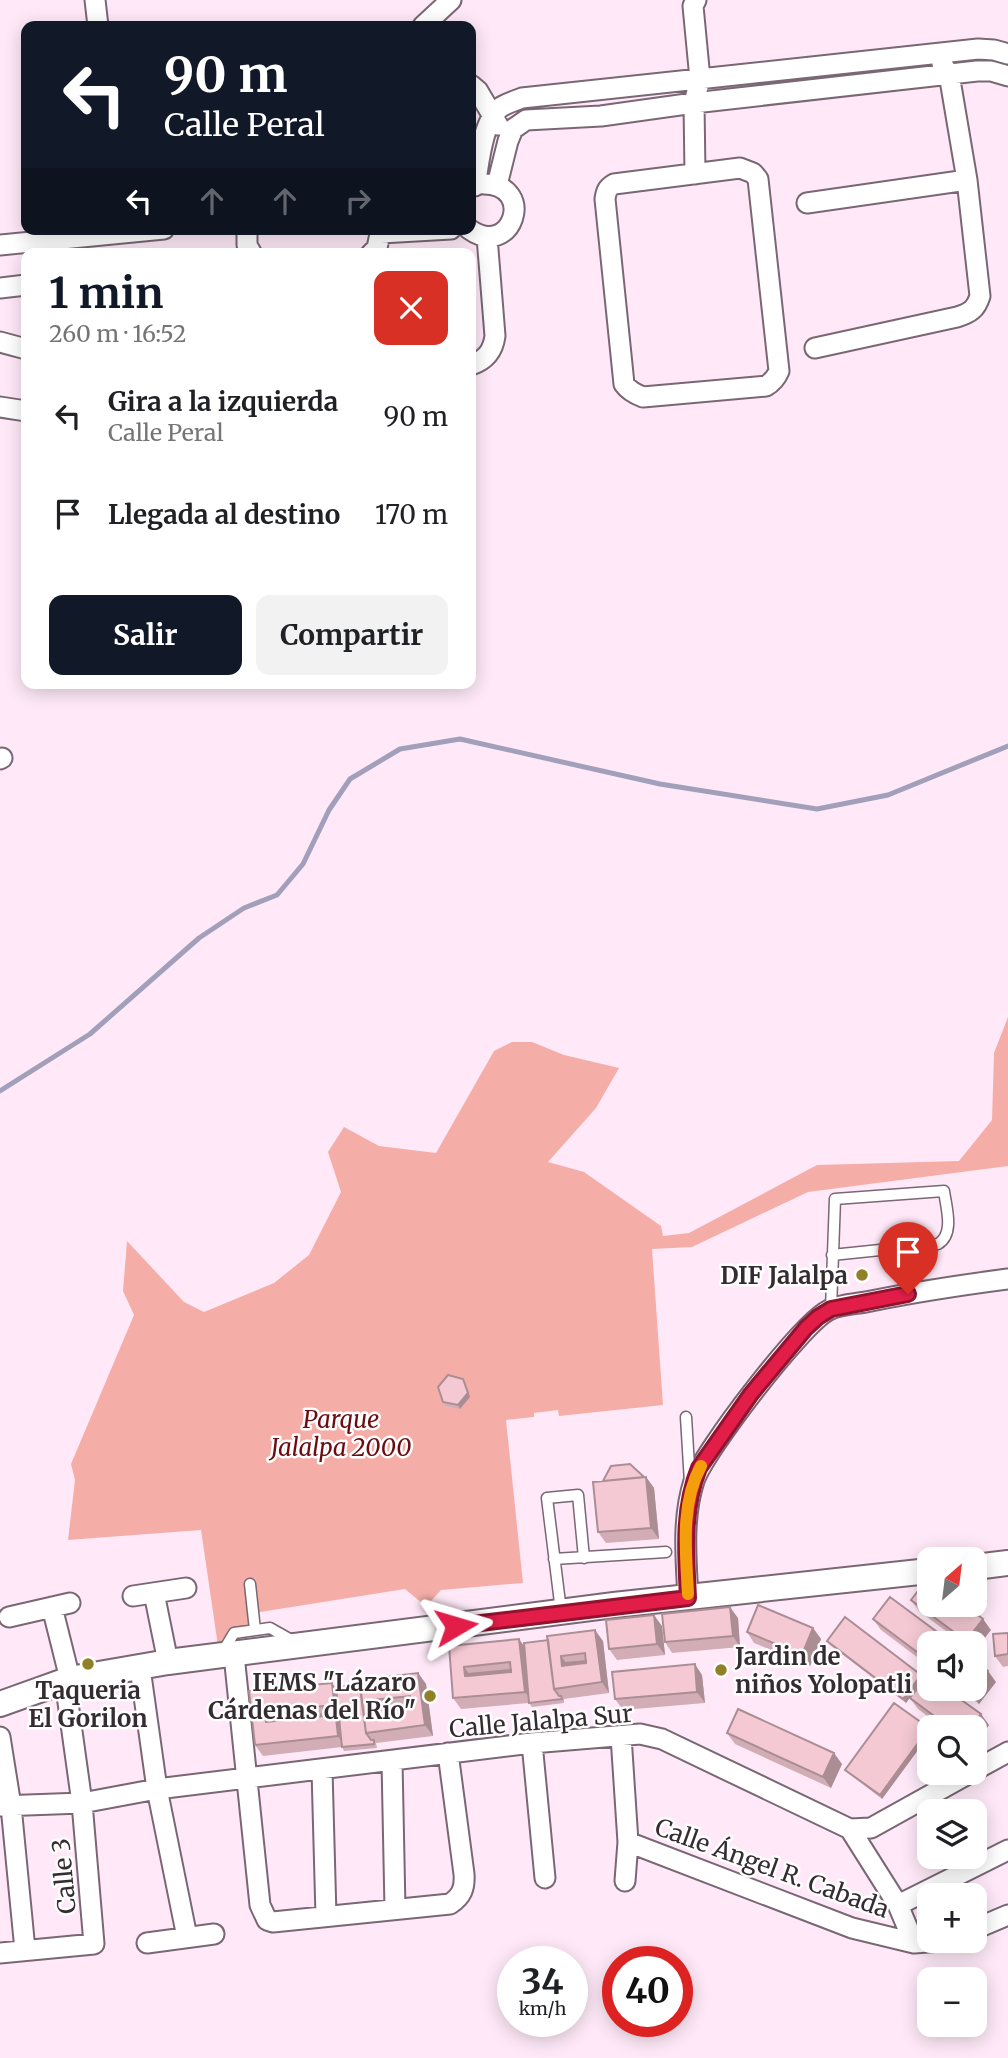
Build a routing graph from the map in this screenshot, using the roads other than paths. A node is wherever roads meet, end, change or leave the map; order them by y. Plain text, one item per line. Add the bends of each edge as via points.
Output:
1 (95, 0) edge
2 (451, 0) edge
3 (696, 0) edge
4 (97, 21) edge
5 (428, 21) edge
6 (1008, 54) edge
7 (934, 55) junction
8 (949, 74) junction
9 (1008, 76) edge
10 (700, 79) junction
11 (476, 89) edge
12 (694, 103) junction
13 (492, 115) junction
14 (508, 141) junction
15 (695, 174) junction
16 (476, 175) edge
17 (967, 180) junction
18 (497, 185) junction
19 (476, 187) edge
20 (807, 203) dead end
21 (135, 235) edge
22 (476, 235) edge
23 (487, 237) junction
24 (116, 239) edge
25 (0, 246) edge
26 (21, 286) edge
27 (0, 288) edge
28 (0, 342) edge
29 (21, 348) edge
30 (815, 348) dead end
31 (476, 364) edge
32 (0, 407) edge
33 (21, 410) edge
34 (832, 1255) junction
35 (1008, 1279) edge
36 (831, 1309) junction
37 (686, 1417) dead end
38 (691, 1493) junction
39 (666, 1552) dead end
40 (584, 1558) junction
41 (554, 1559) junction
42 (1008, 1563) edge
43 (987, 1566) edge
44 (917, 1573) edge
45 (250, 1584) dead end
46 (186, 1588) dead end
47 (154, 1593) junction
48 (133, 1596) dead end
49 (688, 1598) junction
50 (561, 1612) junction
51 (9, 1617) dead end
52 (255, 1630) junction
53 (302, 1646) junction
54 (227, 1656) junction
55 (168, 1662) junction
56 (140, 1668) junction
57 (67, 1680) junction
58 (0, 1704) edge
59 (621, 1736) junction
60 (0, 1737) edge
61 (532, 1743) junction
62 (1008, 1752) edge
63 (448, 1754) junction
64 (392, 1761) junction
65 (987, 1764) edge
66 (322, 1770) junction
67 (247, 1779) junction
68 (949, 1785) edge
69 (157, 1789) junction
70 (82, 1803) junction
71 (6, 1806) edge
72 (850, 1829) junction
73 (628, 1842) junction
74 (1008, 1850) edge
75 (545, 1878) dead end
76 (625, 1881) dead end
77 (898, 1905) junction
78 (395, 1909) junction
79 (1008, 1915) edge
80 (326, 1916) junction
81 (987, 1924) edge
82 (214, 1934) dead end
83 (187, 1937) junction
84 (147, 1943) dead end
85 (914, 1943) junction
86 (917, 1943) edge
87 (25, 1950) junction
88 (0, 1953) edge

1 - 4 street
2 - 5 street
3 - 10 street
6 - 7 street via 978,49
7 - 8 street
7 - 10 street
8 - 9 street via 991,71
8 - 12 street
8 - 17 street
10 - 12 street
10 - 13 street via 522,98
11 - 13 street
12 - 14 street via 601,116 526,120 513,129
12 - 15 street
13 - 14 street
13 - 16 street
14 - 18 street
15 - 15 street via 614,184 606,192 624,384 643,397 766,386 779,370 758,179 740,168
17 - 20 street
17 - 30 street via 980,296 977,306 957,317
18 - 19 street
18 - 23 street via 506,190 515,210 507,230
21 - 24 street
22 - 23 street
23 - 31 street via 495,335 489,353
24 - 25 street
26 - 27 street
28 - 29 street
32 - 33 street
34 - 34 lane via 938,1244 948,1230 944,1191 835,1199
34 - 36 lane
35 - 36 street
36 - 38 street via 806,1328 751,1394 699,1468
37 - 38 lane
38 - 49 street via 685,1531
39 - 40 lane
40 - 41 lane
40 - 41 lane via 578,1495 547,1498
41 - 50 lane
42 - 43 street
44 - 49 street
45 - 52 lane
46 - 47 street
47 - 48 street
47 - 55 street
49 - 50 street
50 - 53 street
51 - 57 street, Calle 3 via 61,1605
52 - 53 lane via 270,1628
52 - 54 lane via 234,1633
53 - 54 street
54 - 55 street
54 - 67 street
55 - 56 street
56 - 57 street
56 - 69 street
57 - 58 street
57 - 70 street, Calle 3
59 - 61 street, Calle Jalalpa Sur
59 - 72 street, Calle Jalalpa Sur via 662,1739
59 - 73 street
60 - 71 street
61 - 63 street, Calle Jalalpa Sur
61 - 75 street
62 - 65 street
63 - 64 street, Calle Jalalpa Sur
63 - 78 street via 465,1886 460,1897 450,1903
64 - 66 street, Calle Jalalpa Sur
64 - 78 street
66 - 67 street, Calle Jalalpa Sur
66 - 80 street
67 - 69 street, Calle Jalalpa Sur
67 - 80 street via 260,1905 267,1920
68 - 72 street via 871,1828
69 - 70 street, Calle Jalalpa Sur
69 - 83 street
70 - 71 street, Calle Jalalpa Sur
70 - 87 street, Calle 3 via 94,1944
71 - 87 street
72 - 77 street
73 - 76 street
73 - 85 street, Calle Ángel R. Cabada via 852,1928
74 - 77 street
77 - 85 street
78 - 80 street
79 - 81 street
82 - 83 street
83 - 84 street
85 - 86 street, Calle Ángel R. Cabada
87 - 88 street

